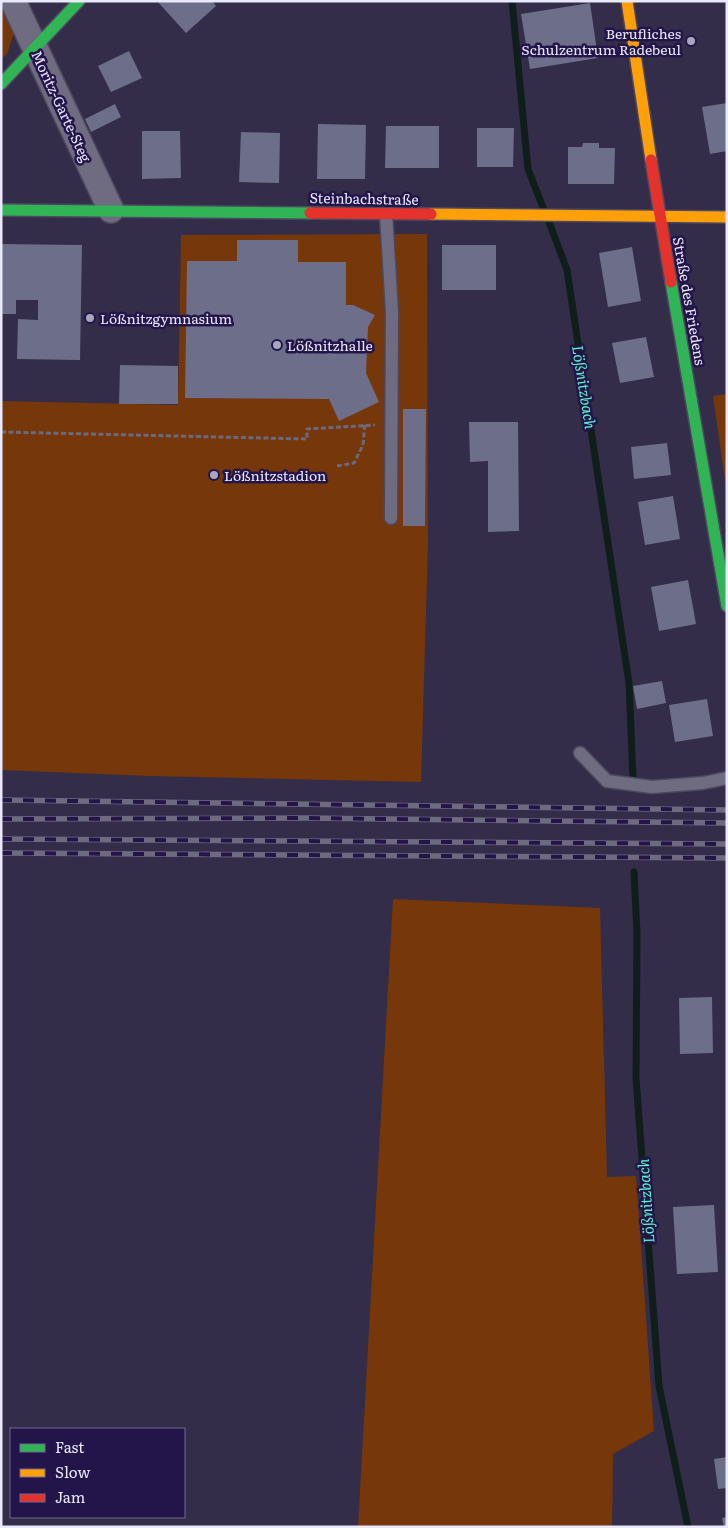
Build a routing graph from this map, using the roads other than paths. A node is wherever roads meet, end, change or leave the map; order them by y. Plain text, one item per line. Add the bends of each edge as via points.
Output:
1 (13, 1) edge
2 (79, 1) edge
3 (627, 1) edge
4 (35, 48) junction
5 (1, 84) edge
6 (1, 210) edge
7 (111, 210) junction
8 (386, 214) junction
9 (660, 217) junction
10 (727, 217) edge
11 (391, 518) dead end
12 (727, 606) edge
13 (580, 752) dead end
14 (727, 778) edge

1 - 4 street, Moritz-Garte-Steg
2 - 4 street
3 - 9 street, Straße des Friedens
4 - 5 street
4 - 7 street, Moritz-Garte-Steg
6 - 7 street, Steinbachstraße
7 - 8 street, Steinbachstraße
8 - 9 street, Steinbachstraße
8 - 11 lane via 392,312
9 - 10 street, Steinbachstraße
9 - 12 street, Straße des Friedens
13 - 14 lane via 608,781 652,787

